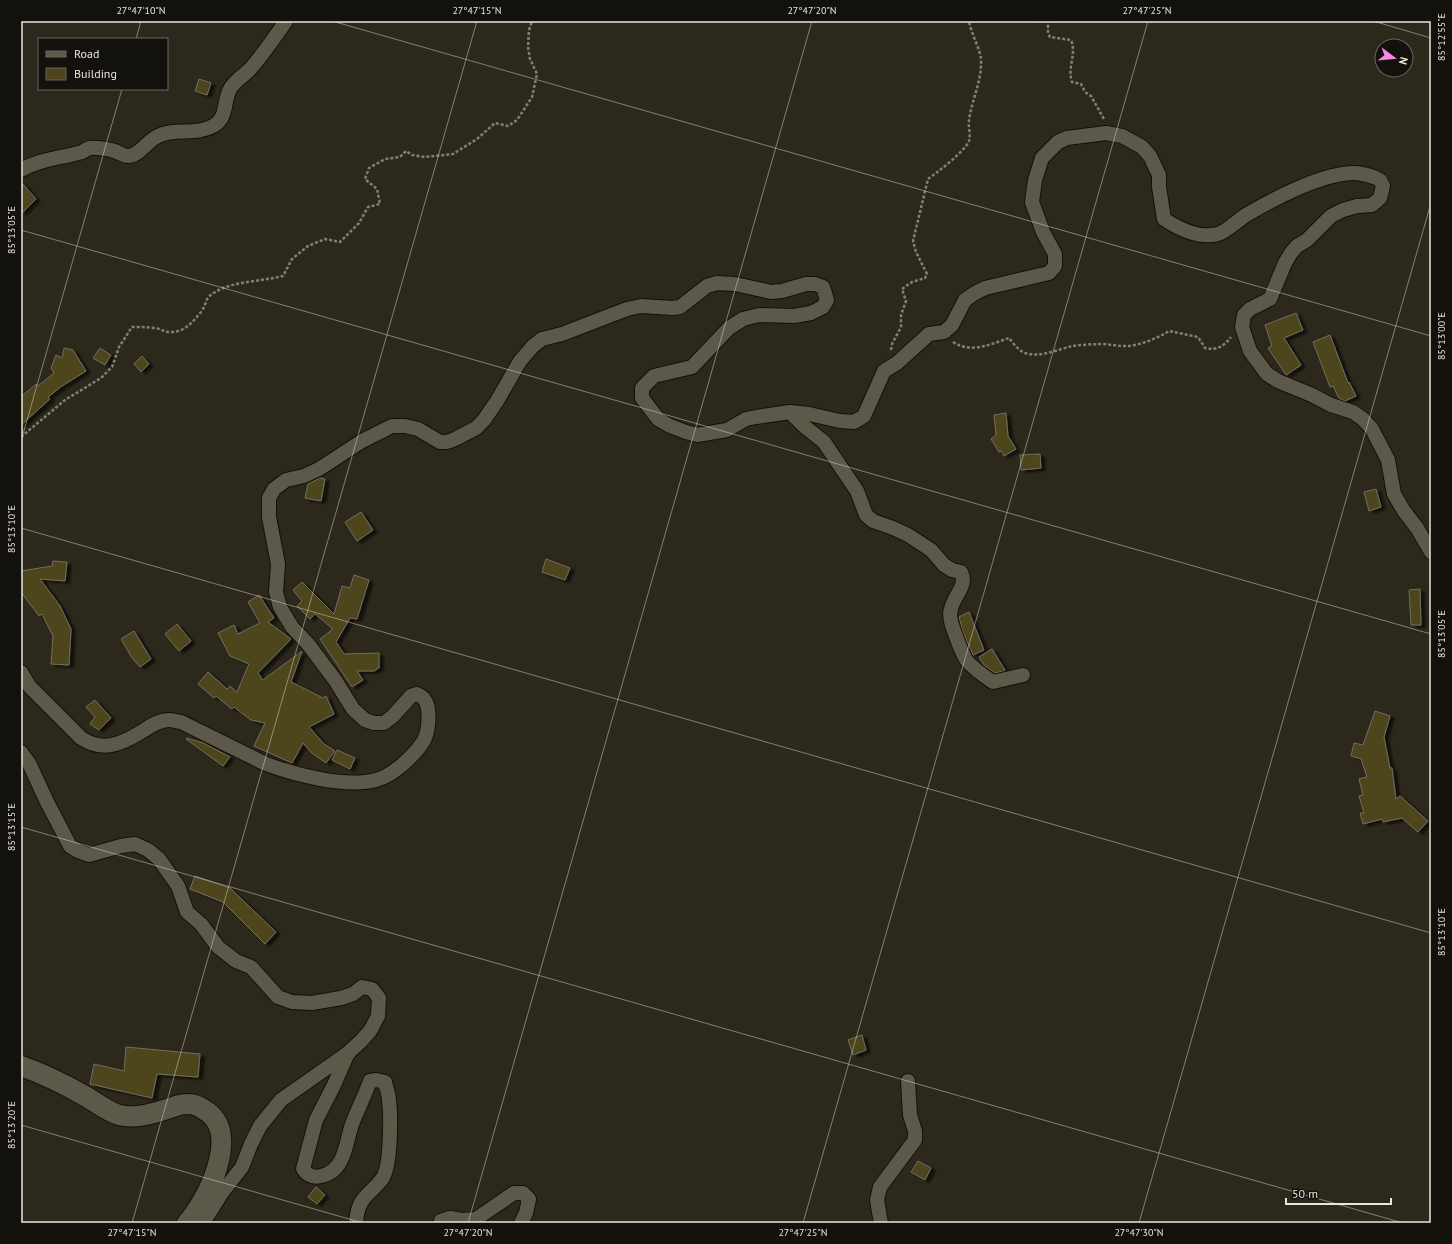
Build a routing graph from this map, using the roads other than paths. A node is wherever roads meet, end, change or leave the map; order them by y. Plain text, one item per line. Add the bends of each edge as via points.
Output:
1 (286, 21) edge
2 (21, 160) edge
3 (43, 161) junction
4 (21, 170) edge
5 (790, 412) junction
6 (1431, 552) edge
7 (21, 672) edge
8 (1023, 675) dead end
9 (21, 752) edge
10 (348, 1053) junction
11 (21, 1066) edge
12 (908, 1082) dead end
13 (187, 1223) edge
14 (198, 1223) edge
15 (356, 1223) edge
16 (441, 1223) edge
17 (521, 1223) edge
18 (881, 1223) edge

1 - 3 street via 266,50 231,88 222,119 215,126 203,131 164,133 150,140 134,155 90,148
2 - 3 street
3 - 4 street
5 - 6 street via 854,422 864,416 884,371 897,363 929,334 944,332 952,325 965,300 974,293 985,288 1049,274 1055,266 1055,254 1043,232 1032,202 1042,158 1058,142 1067,138 1106,132 1122,136 1142,147 1150,156 1159,175 1164,218 1176,227 1208,235 1220,234 1238,220 1270,202 1315,182 1357,173 1380,180 1380,198 1372,205 1357,206 1331,216 1294,250 1285,263 1270,299 1244,315 1242,327 1250,351 1267,374 1331,405 1353,412 1372,429 1388,460 1394,494
5 - 7 street via 756,416 727,430 697,435 658,419 642,398 642,388 654,376 692,367 729,328 743,319 759,315 794,316 810,313 823,307 827,300 823,287 815,284 771,292 717,283 707,286 680,306 641,306 627,309 542,339 520,361 484,420 476,428 455,439 440,442 418,429 392,426 319,468 304,476 286,480 274,489 269,498 269,517 278,564 276,592 280,607 292,627 335,680 353,709 365,720 384,723 411,696 417,694 428,704 429,716 425,739 402,765 377,780 360,782 318,779 281,769 181,722 168,720 158,722 111,746 89,743 30,687
5 - 8 street via 824,442 857,491 866,515 873,521 908,535 931,550 944,565 961,572 963,584 952,605 951,621 962,655 967,661 993,682
9 - 10 street via 29,763 70,846 89,855 134,844 148,850 159,859 178,886 187,912 201,924 218,947 236,961 251,967 278,997 292,1002 312,1002 341,998 353,994 362,987 372,989 379,998 378,1016 370,1031
10 - 14 street via 281,1100 260,1126 242,1167 208,1215
10 - 15 street via 316,1120 303,1169 314,1177 330,1174 336,1168 344,1155 352,1124 370,1081 385,1082 389,1099 389,1154 383,1179 364,1197
11 - 13 street via 48,1076 118,1115 131,1117 166,1110 178,1104 188,1104 199,1106 213,1116 221,1138 218,1167 203,1200
12 - 18 street via 915,1140 880,1187 878,1200
16 - 17 street via 450,1218 476,1219 514,1194 523,1194 529,1199

